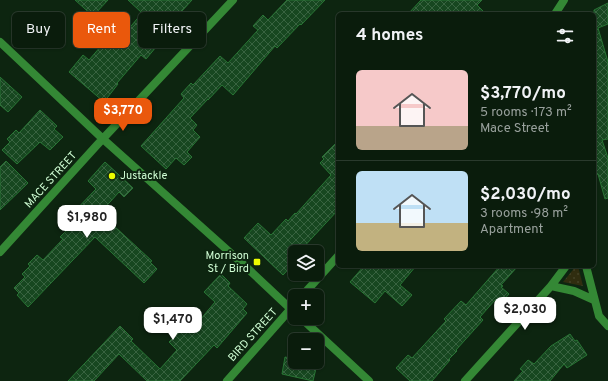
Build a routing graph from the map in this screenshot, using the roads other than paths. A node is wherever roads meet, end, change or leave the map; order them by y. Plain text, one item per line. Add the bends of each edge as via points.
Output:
1 (233, 0) edge
2 (564, 1) edge
3 (556, 12) edge
4 (0, 42) edge
5 (103, 139) junction
6 (0, 252) edge
7 (336, 258) edge
8 (564, 268) edge
9 (586, 268) edge
10 (551, 286) junction
11 (308, 289) edge
12 (594, 300) junction
13 (288, 304) edge
14 (288, 315) edge
15 (309, 325) edge
16 (608, 326) edge
17 (227, 381) edge
18 (369, 381) edge
19 (465, 381) edge

1 - 5 street, MACE STREET
2 - 3 street
4 - 5 street
5 - 6 street, MACE STREET
5 - 13 street
7 - 11 street
8 - 10 street
9 - 12 street
10 - 12 street via 574,291
10 - 19 street
12 - 16 street via 599,316
14 - 17 street, BIRD STREET
15 - 18 street

